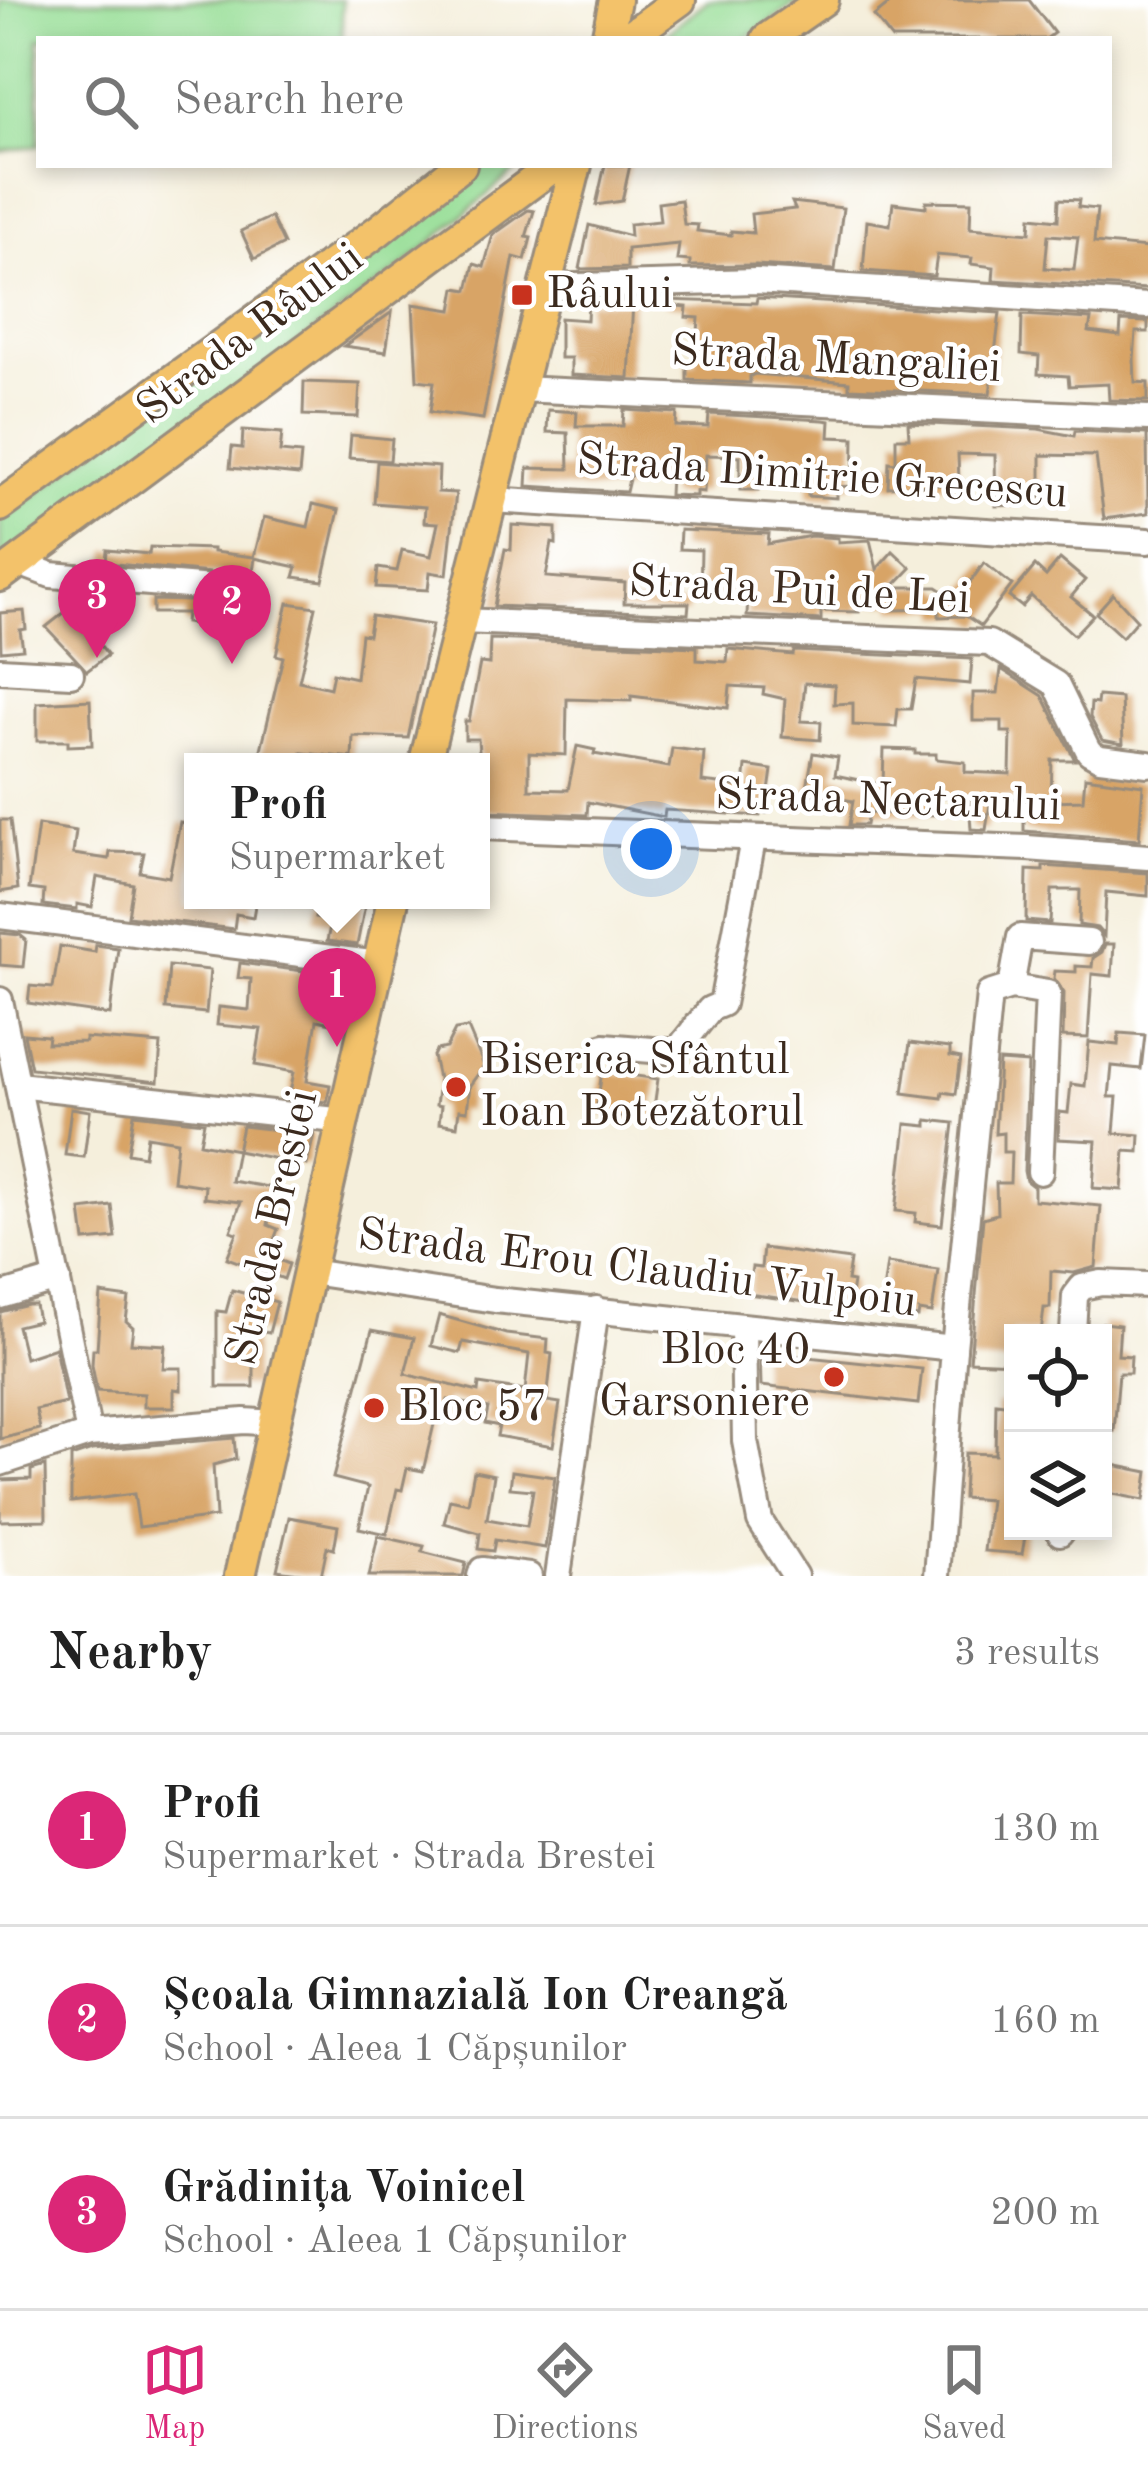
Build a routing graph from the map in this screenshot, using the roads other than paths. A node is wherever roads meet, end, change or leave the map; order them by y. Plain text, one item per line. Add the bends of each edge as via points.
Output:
1 (615, 0) edge
2 (633, 0) edge
3 (823, 0) edge
4 (676, 3) edge
5 (608, 36) edge
6 (630, 36) edge
7 (771, 36) edge
8 (457, 168) edge
9 (551, 168) edge
10 (575, 168) edge
11 (543, 287) junction
12 (1148, 306) edge
13 (519, 389) junction
14 (1148, 418) edge
15 (492, 500) junction
16 (0, 506) edge
17 (1148, 541) edge
18 (9, 569) edge
19 (212, 588) dead end
20 (461, 621) junction
21 (0, 670) edge
22 (71, 674) dead end
23 (427, 753) edge
24 (1148, 764) edge
25 (490, 827) edge
26 (753, 839) junction
27 (1148, 857) edge
28 (391, 909) edge
29 (0, 916) edge
30 (1089, 942) dead end
31 (379, 964) junction
32 (1000, 990) junction
33 (0, 1004) edge
34 (604, 1046) dead end
35 (17, 1085) junction
36 (345, 1121) junction
37 (1040, 1172) dead end
38 (310, 1272) junction
39 (58, 1279) junction
40 (1148, 1285) edge
41 (0, 1296) edge
42 (596, 1309) junction
43 (1073, 1324) edge
44 (742, 1328) junction
45 (954, 1348) junction
46 (275, 1423) junction
47 (89, 1434) junction
48 (0, 1462) edge
49 (232, 1574) edge
50 (480, 1576) edge
51 (529, 1576) edge
52 (558, 1576) edge
53 (794, 1576) edge
54 (937, 1576) edge

1 - 5 main road
2 - 4 main road via 646,8
3 - 7 main road
4 - 6 main road
8 - 16 main road, Strada Râului
9 - 18 main road, Strada Râului
10 - 11 main road
11 - 12 street via 756,281
11 - 13 main road
13 - 14 street, Strada Mangaliei
13 - 15 main road
15 - 17 street, Strada Dimitrie Grecescu
15 - 20 main road
18 - 19 street
20 - 23 main road
20 - 24 street, Strada Pui de Lei via 989,644 1056,685 1088,752
21 - 22 street
25 - 26 street, Strada Nectarului
26 - 27 street, Strada Nectarului
26 - 34 street via 722,1004 676,1052
28 - 31 main road, Strada Brestei
29 - 31 street
30 - 32 street via 1020,938
31 - 36 main road, Strada Brestei
32 - 37 street via 1048,993
32 - 45 street
33 - 35 street
35 - 36 street
35 - 39 street
36 - 38 main road, Strada Brestei
38 - 42 street, Strada Erou Claudiu Vulpoiu
38 - 46 main road, Strada Brestei
39 - 41 street
39 - 47 street
40 - 43 street via 1082,1287
42 - 44 street, Strada Erou Claudiu Vulpoiu
42 - 52 street
44 - 45 street, Strada Erou Claudiu Vulpoiu
44 - 53 street via 746,1441 760,1521
45 - 54 street
46 - 47 street
46 - 49 main road, Strada Brestei
47 - 48 street
50 - 51 street

